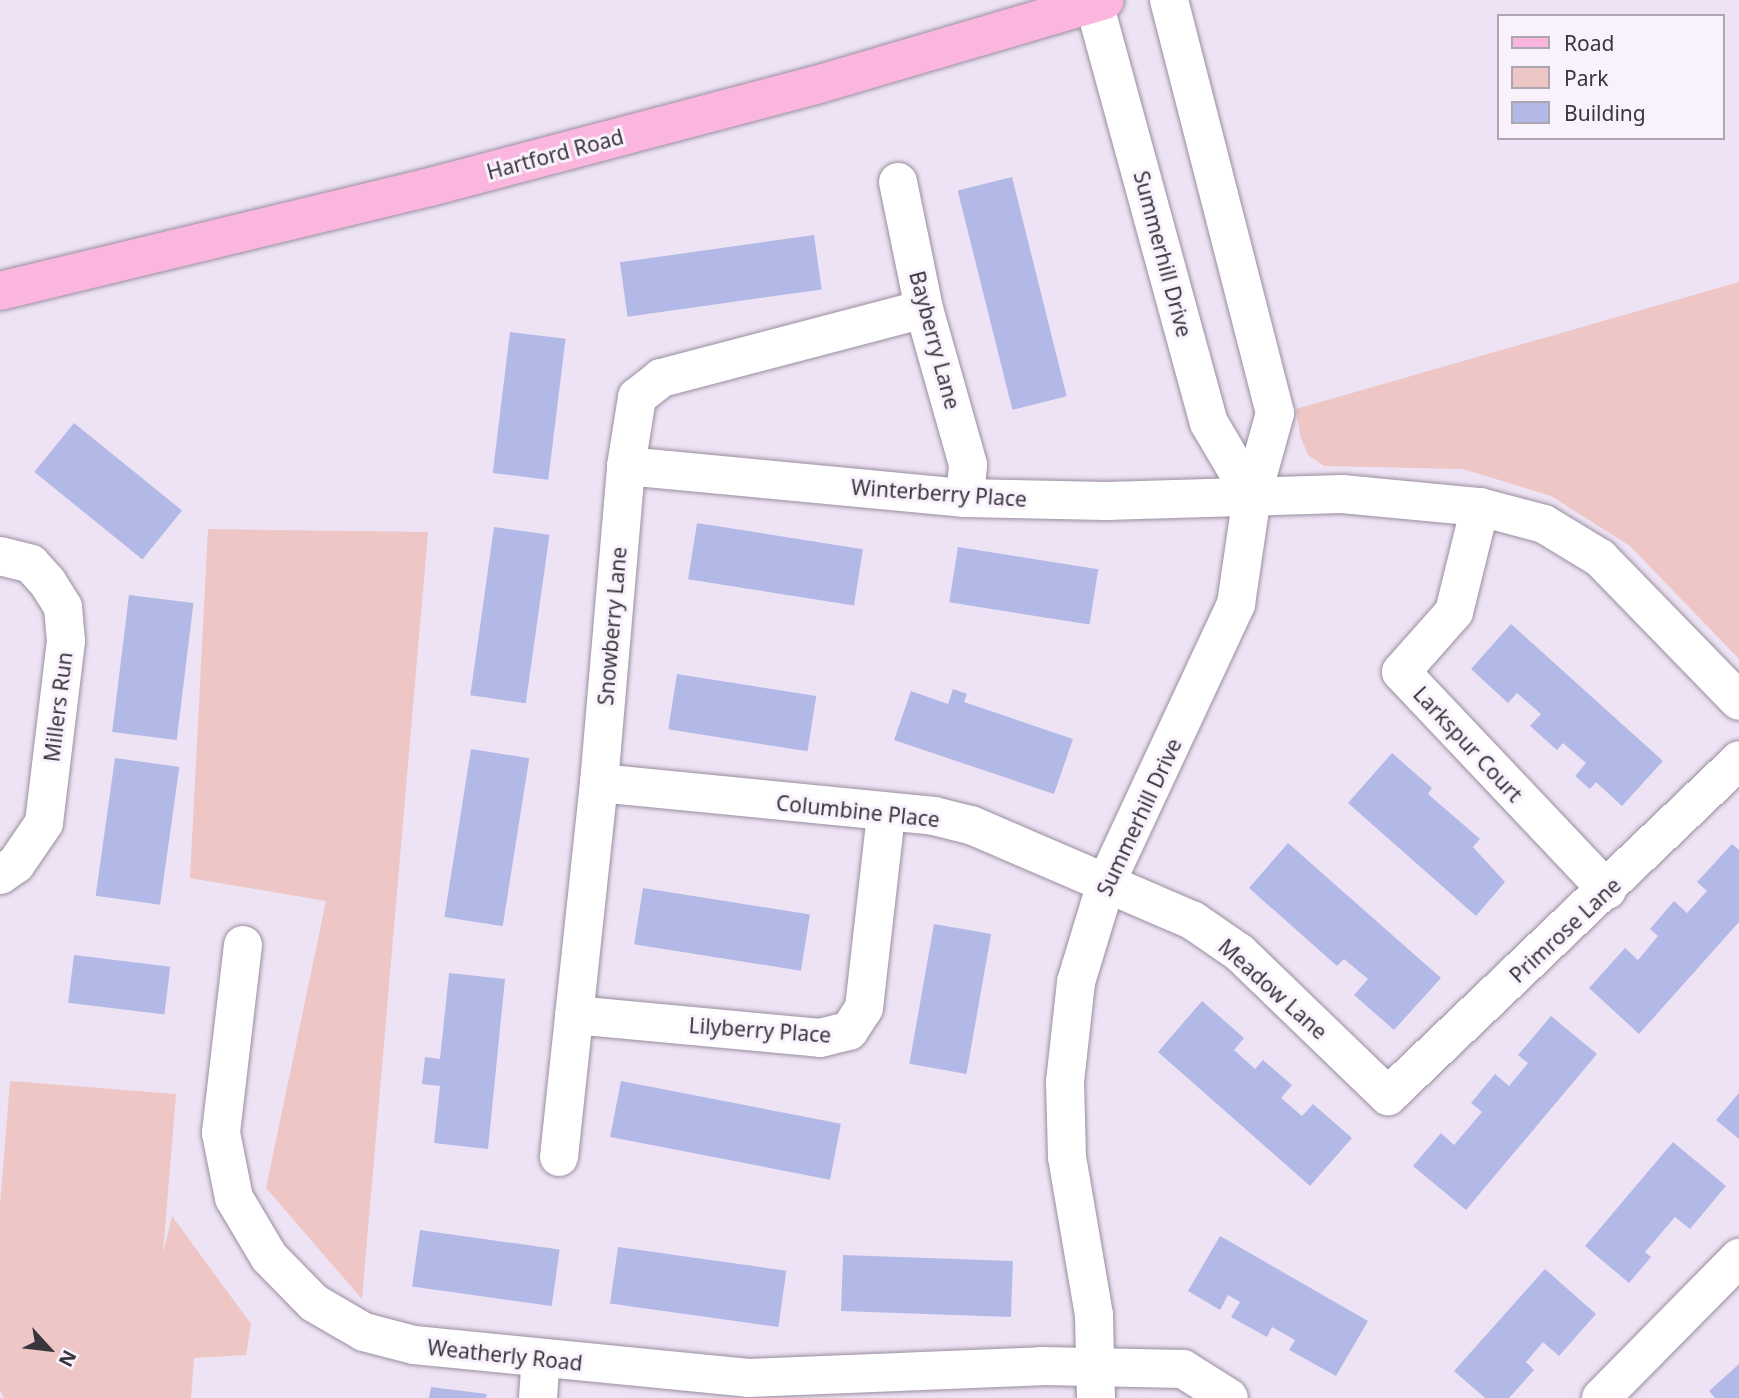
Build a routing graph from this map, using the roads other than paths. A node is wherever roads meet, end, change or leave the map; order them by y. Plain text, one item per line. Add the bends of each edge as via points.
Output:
1 (1169, 0) edge
2 (1100, 2) edge
3 (898, 182) dead end
4 (0, 291) edge
5 (924, 309) junction
6 (626, 466) junction
7 (1252, 496) junction
8 (965, 498) junction
9 (1480, 507) junction
10 (0, 556) edge
11 (1739, 701) edge
12 (1739, 760) edge
13 (599, 783) junction
14 (886, 814) junction
15 (0, 875) edge
16 (1106, 883) junction
17 (1607, 890) junction
18 (243, 945) dead end
19 (574, 1015) junction
20 (1388, 1097) joint
21 (559, 1157) dead end
22 (1739, 1258) edge
23 (541, 1359) junction
24 (1095, 1382) edge
25 (1622, 1391) edge
26 (538, 1398) edge
27 (1228, 1398) edge

1 - 7 street, Summerhill Drive via 1275,413
2 - 4 main road, Hartford Road via 816,85 470,177
2 - 7 street, Summerhill Drive via 1209,423
3 - 5 street, Bayberry Lane
5 - 6 street, Snowberry Lane via 651,382 637,397
5 - 8 street, Bayberry Lane via 968,465
6 - 8 street, Winterberry Place
6 - 13 street, Snowberry Lane
7 - 8 street, Winterberry Place via 1105,501
7 - 9 street via 1342,494
7 - 16 street, Summerhill Drive via 1236,604
9 - 11 street via 1544,524 1600,558
9 - 17 street, Larkspur Court via 1454,612 1401,672
10 - 15 street, Millers Run via 31,564 48,583 63,607 66,641 44,823 16,864
12 - 17 street, Primrose Lane
13 - 14 street, Columbine Place
13 - 19 street, Snowberry Lane
14 - 16 street, Columbine Place via 934,816 971,825
14 - 19 street, Lilyberry Place via 864,1008 849,1031 820,1038
16 - 20 street, Meadow Lane via 1192,920 1240,953
16 - 24 street, Summerhill Drive via 1076,982 1065,1082 1068,1157 1094,1315
17 - 20 street, Primrose Lane
18 - 23 street, Weatherly Road via 221,1133 234,1198 269,1256 314,1303 364,1332 414,1345
19 - 21 street, Snowberry Lane
22 - 25 street
23 - 24 street, Weatherly Road via 748,1378
23 - 26 street
24 - 27 street, Weatherly Road via 1183,1369

